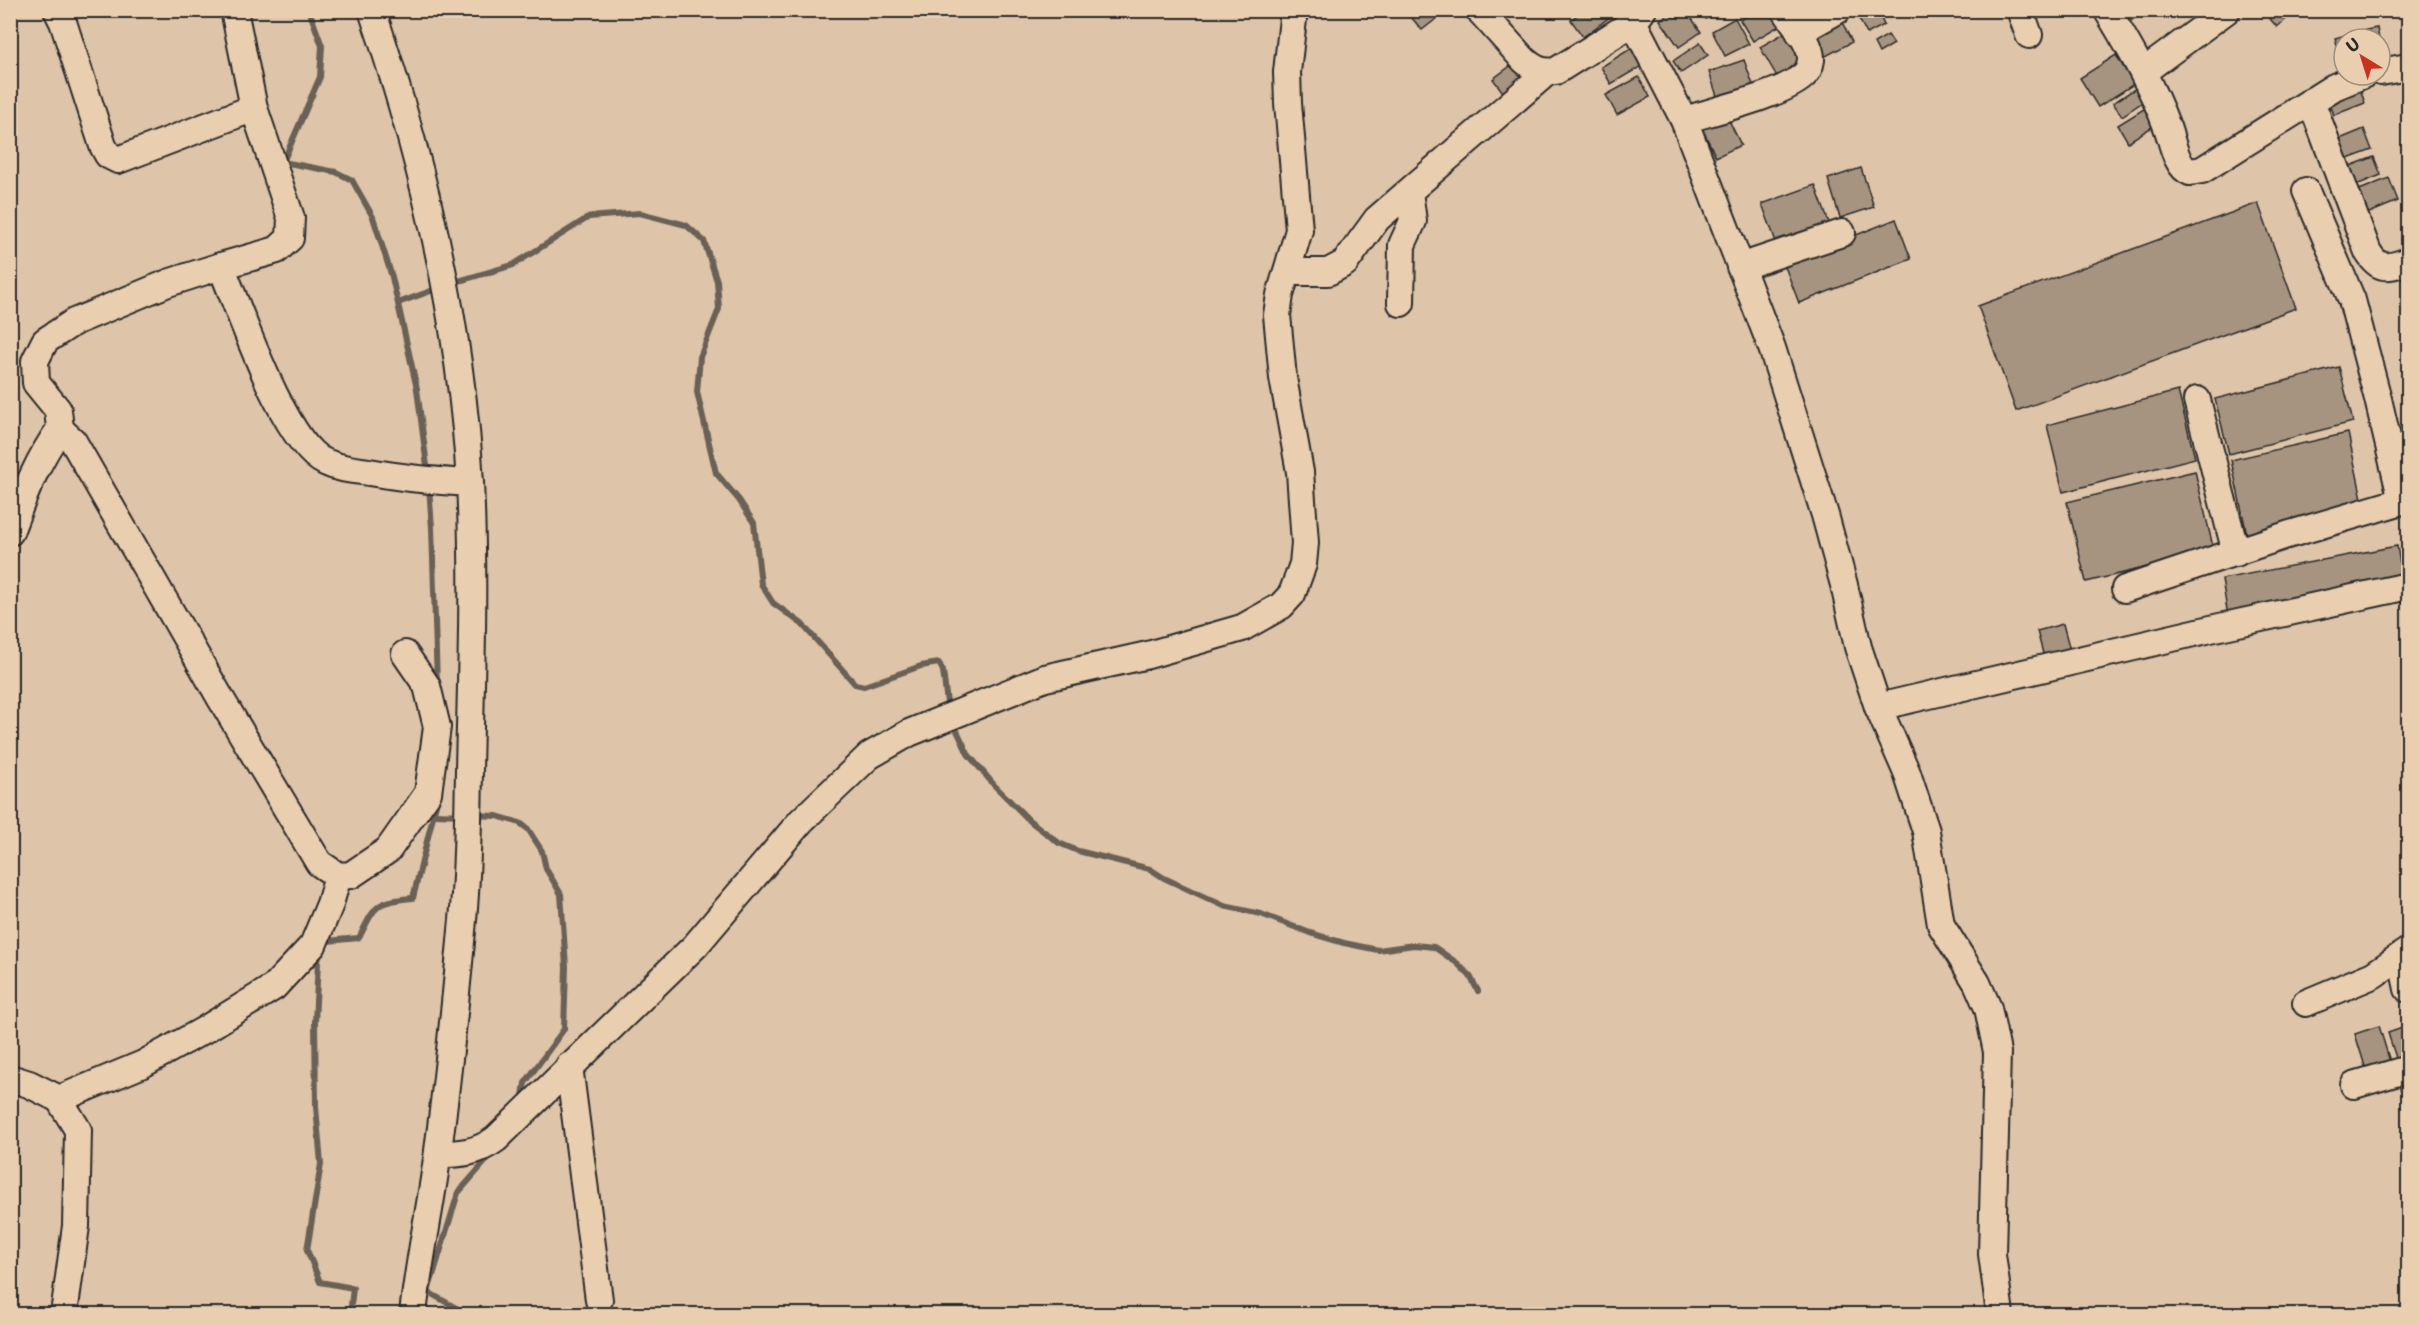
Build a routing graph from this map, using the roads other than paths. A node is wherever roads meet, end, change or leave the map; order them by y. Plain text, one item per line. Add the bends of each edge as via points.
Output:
1 (57, 10) edge
2 (234, 10) edge
3 (372, 10) edge
4 (1294, 10) edge
5 (1479, 10) edge
6 (1785, 10) edge
7 (1838, 10) edge
8 (2020, 10) edge
9 (2107, 10) edge
10 (2227, 10) edge
11 (1635, 14) edge
12 (1799, 32) junction
13 (2029, 35) dead end
14 (2409, 67) edge
15 (2392, 70) edge
16 (2143, 72) junction
17 (1546, 73) junction
18 (2334, 87) edge
19 (2311, 101) junction
20 (254, 108) junction
21 (1684, 120) junction
22 (2306, 191) dead end
23 (1409, 192) junction
24 (1842, 233) dead end
25 (2409, 261) edge
26 (221, 266) junction
27 (1740, 267) junction
28 (1287, 272) junction
29 (1401, 303) dead end
30 (2197, 400) dead end
31 (60, 429) junction
32 (470, 483) junction
33 (2405, 500) edge
34 (10, 532) edge
35 (2236, 553) junction
36 (2409, 586) edge
37 (2125, 589) dead end
38 (405, 654) dead end
39 (427, 686) junction
40 (471, 686) junction
41 (1878, 707) junction
42 (338, 876) junction
43 (2405, 954) edge
44 (2409, 989) edge
45 (2306, 1003) dead end
46 (568, 1066) junction
47 (2409, 1069) edge
48 (10, 1078) edge
49 (2354, 1085) dead end
50 (59, 1099) junction
51 (438, 1154) junction
52 (599, 1300) dead end
53 (64, 1314) edge
54 (413, 1314) edge
55 (2000, 1314) edge

1 - 20 street via 103,146 108,155 118,160
2 - 20 street
3 - 32 street via 435,235 465,422
4 - 28 street via 1287,72 1299,230
5 - 17 street via 1524,60
6 - 12 street
7 - 12 street
8 - 13 street
9 - 16 street
10 - 16 street
11 - 17 street via 1556,71
11 - 21 street
12 - 21 street via 1811,58 1808,71 1801,78 1777,90
14 - 15 street
16 - 19 street via 2182,167 2190,172 2202,170
17 - 23 street
18 - 19 street
19 - 25 street via 2368,252 2382,266
20 - 26 street via 291,218 290,238 277,250
21 - 27 street
22 - 33 street via 2352,300
23 - 28 street via 1377,219 1345,263 1328,272
23 - 29 street via 1413,222 1402,245
24 - 27 street
26 - 31 street via 74,322 45,341 35,361 36,383 58,410
26 - 32 street via 274,394 303,443 322,461 421,481
27 - 41 street via 1801,432 1858,647
28 - 46 street via 1277,315 1278,335 1300,472 1305,543 1304,564 1292,594 1281,606 1242,628 1148,655 1045,678 909,733 869,756 801,821 695,946
30 - 35 street
31 - 34 street via 50,442
31 - 42 street via 73,441 319,863
32 - 40 street
33 - 35 street
35 - 37 street
36 - 41 street
38 - 39 street
39 - 40 street
39 - 42 street via 437,727 428,793 388,850 351,875
40 - 51 street via 463,916
41 - 55 street via 1907,773 1926,831 1941,925 1977,983 1994,1030 1997,1098 1992,1254
42 - 50 street via 313,945 274,987 143,1064
43 - 44 street
43 - 45 street via 2373,975
46 - 51 street via 486,1146 461,1154
46 - 52 street
47 - 49 street
48 - 50 street
50 - 53 street via 78,1131 76,1226
51 - 54 street

